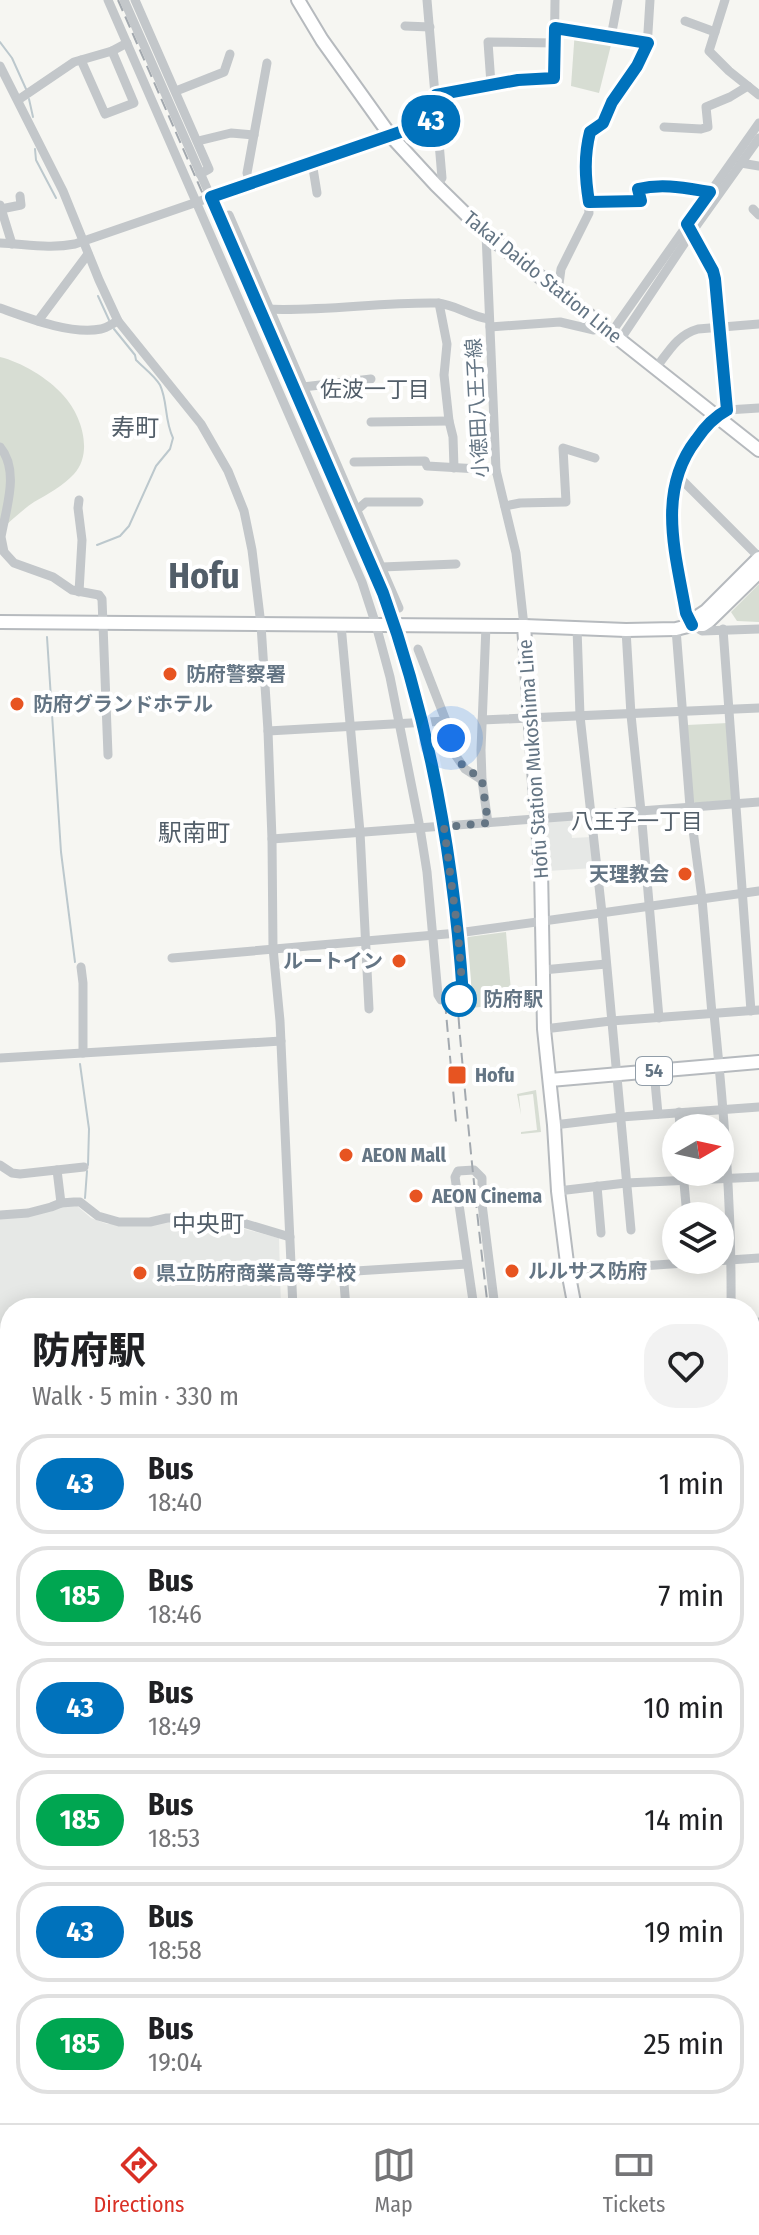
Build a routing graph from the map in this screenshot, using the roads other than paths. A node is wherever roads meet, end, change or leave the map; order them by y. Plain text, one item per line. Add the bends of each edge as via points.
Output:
1 (108, 0) edge
2 (124, 0) edge
3 (135, 0) edge
4 (298, 0) edge
5 (427, 0) edge
6 (555, 0) edge
7 (618, 0) edge
8 (650, 0) edge
9 (725, 0) edge
10 (685, 21) dead end
11 (405, 26) dead end
12 (430, 27) junction
13 (555, 28) junction
14 (715, 32) junction
15 (611, 37) junction
16 (127, 43) junction
17 (555, 43) junction
18 (648, 43) junction
19 (112, 51) junction
20 (230, 54) dead end
21 (81, 60) junction
22 (267, 63) dead end
23 (0, 66) edge
24 (491, 84) junction
25 (748, 86) junction
26 (176, 91) junction
27 (436, 95) junction
28 (759, 95) edge
29 (24, 96) junction
30 (438, 119) junction
31 (759, 123) edge
32 (664, 127) dead end
33 (254, 135) junction
34 (390, 135) junction
35 (759, 138) edge
36 (198, 141) junction
37 (312, 162) junction
38 (741, 163) junction
39 (759, 166) edge
40 (200, 174) junction
41 (250, 183) junction
42 (436, 185) junction
43 (710, 192) junction
44 (317, 193) dead end
45 (20, 196) dead end
46 (211, 197) junction
47 (196, 202) junction
48 (589, 202) junction
49 (1, 207) edge
50 (690, 228) junction
51 (486, 234) junction
52 (84, 242) junction
53 (0, 243) edge
54 (12, 244) junction
55 (88, 254) junction
56 (558, 292) junction
57 (439, 303) junction
58 (0, 308) edge
59 (242, 308) junction
60 (264, 310) junction
61 (38, 321) junction
62 (118, 321) junction
63 (490, 323) junction
64 (759, 324) edge
65 (720, 327) junction
66 (611, 333) junction
67 (656, 368) junction
68 (371, 379) dead end
69 (303, 387) junction
70 (759, 408) edge
71 (722, 413) junction
72 (449, 421) junction
73 (371, 422) dead end
74 (318, 432) junction
75 (300, 441) junction
76 (0, 447) edge
77 (759, 450) edge
78 (595, 458) dead end
79 (354, 462) dead end
80 (454, 468) junction
81 (496, 470) junction
82 (678, 476) junction
83 (79, 500) dead end
84 (419, 502) dead end
85 (505, 506) junction
86 (357, 510) junction
87 (370, 550) junction
88 (352, 558) junction
89 (759, 558) edge
90 (456, 564) dead end
91 (382, 567) junction
92 (759, 572) edge
93 (79, 592) junction
94 (388, 592) junction
95 (399, 608) dead end
96 (0, 622) edge
97 (103, 622) junction
98 (261, 625) junction
99 (341, 625) junction
100 (376, 625) junction
101 (395, 625) junction
102 (692, 625) junction
103 (486, 626) junction
104 (524, 626) junction
105 (577, 628) junction
106 (676, 629) junction
107 (723, 629) junction
108 (759, 629) edge
109 (626, 630) junction
110 (418, 649) dead end
111 (425, 663) junction
112 (408, 668) junction
113 (759, 708) edge
114 (729, 710) junction
115 (683, 712) junction
116 (631, 715) junction
117 (580, 716) junction
118 (529, 718) junction
119 (482, 720) junction
120 (446, 721) junction
121 (422, 723) junction
122 (399, 724) junction
123 (351, 725) junction
124 (268, 731) junction
125 (108, 755) dead end
126 (482, 780) junction
127 (759, 802) edge
128 (736, 804) junction
129 (690, 807) junction
130 (641, 811) junction
131 (591, 815) junction
132 (537, 819) junction
133 (488, 823) junction
134 (444, 827) junction
135 (420, 828) junction
136 (360, 832) junction
137 (272, 839) junction
138 (759, 891) edge
139 (742, 894) junction
140 (702, 899) junction
141 (650, 907) junction
142 (602, 913) junction
143 (543, 921) junction
144 (458, 933) junction
145 (434, 934) junction
146 (366, 942) junction
147 (273, 948) junction
148 (172, 958) dead end
149 (606, 964) junction
150 (81, 967) dead end
151 (543, 970) junction
152 (459, 999) dead end
153 (444, 1000) dead end
154 (369, 1009) dead end
155 (755, 1010) edge
156 (713, 1014) junction
157 (659, 1018) junction
158 (611, 1021) junction
159 (544, 1029) junction
160 (281, 1041) junction
161 (83, 1053) junction
162 (0, 1058) edge
163 (759, 1062) edge
164 (719, 1066) junction
165 (654, 1071) junction
166 (616, 1074) junction
167 (550, 1080) junction
168 (759, 1107) edge
169 (724, 1109) junction
170 (679, 1112) joint
171 (658, 1114) junction
172 (724, 1114) edge
173 (621, 1117) junction
174 (554, 1125) junction
175 (0, 1165) edge
176 (84, 1167) dead end
177 (57, 1170) junction
178 (759, 1177) edge
179 (662, 1179) edge
180 (734, 1179) edge
181 (626, 1183) junction
182 (597, 1186) junction
183 (558, 1191) junction
184 (61, 1203) junction
185 (0, 1215) edge
186 (631, 1230) dead end
187 (601, 1233) dead end
188 (290, 1237) junction
189 (759, 1258) edge
190 (734, 1259) edge
191 (662, 1263) edge
192 (467, 1264) junction
193 (343, 1271) junction
194 (568, 1271) junction
195 (732, 1274) edge
196 (292, 1275) junction
197 (293, 1298) edge
198 (345, 1298) edge
199 (472, 1298) edge
200 (494, 1298) edge
201 (573, 1298) edge
202 (731, 1298) edge

1 - 16 street
2 - 40 street
3 - 26 street
4 - 34 main road, Takai Daido Station Line
5 - 12 street
6 - 13 street
7 - 15 street
8 - 18 street
9 - 14 street
10 - 14 street
11 - 12 street
12 - 27 street
13 - 15 street
13 - 17 street
14 - 25 street via 709,51
15 - 18 street
16 - 19 street
16 - 47 street
17 - 24 street via 554,78
17 - 24 street via 488,42
18 - 48 street via 603,123 590,132 585,161
19 - 21 street
19 - 21 street via 134,103 105,114
20 - 26 street via 224,72
21 - 29 street
22 - 33 street
23 - 29 street
24 - 27 street
25 - 28 street
25 - 32 street via 706,107 708,127
26 - 36 street
27 - 30 street
29 - 52 street
30 - 34 street
30 - 42 street via 442,178
31 - 43 street
33 - 36 street via 231,133
33 - 41 street
34 - 37 street
34 - 42 main road, Takai Daido Station Line
35 - 38 street
36 - 40 street via 209,169
37 - 41 street
37 - 44 street
38 - 39 street
38 - 50 street
40 - 46 street
41 - 46 street
42 - 51 main road, Takai Daido Station Line
43 - 48 street via 649,186 638,189 641,201
43 - 50 street
45 - 49 street via 21,205
46 - 47 street
46 - 60 street via 220,218 229,215
47 - 52 street
47 - 59 street
48 - 56 street via 589,213 561,269
49 - 54 street
50 - 65 street via 713,271
50 - 66 street
51 - 56 main road, Takai Daido Station Line
51 - 63 street, 小徳田八王子線
52 - 54 street via 62,247
52 - 55 street
53 - 54 street
55 - 61 street
55 - 62 street
56 - 66 main road, Takai Daido Station Line
57 - 60 street
57 - 63 street
57 - 72 street via 447,344
58 - 61 street
59 - 60 street
59 - 75 street
60 - 69 street
60 - 74 street
61 - 62 street via 102,329
62 - 98 street via 201,424 228,471 247,521
63 - 66 street via 560,322
63 - 81 street, 小徳田八王子線
64 - 65 street
65 - 67 street via 698,329 678,339
65 - 71 street
66 - 67 main road, Takai Daido Station Line
67 - 71 main road, Takai Daido Station Line
68 - 69 street
69 - 74 street
70 - 71 street
71 - 77 main road, Takai Daido Station Line
71 - 82 street via 691,447
72 - 73 street
72 - 80 street
74 - 75 street
74 - 86 street
74 - 87 street
75 - 88 street
76 - 93 street via 11,467 1,537 4,552 14,563
78 - 85 street via 563,448 566,502
79 - 80 street via 425,461 427,466
80 - 81 street
81 - 85 street, 小徳田八王子線
82 - 89 street
82 - 102 street via 671,522
83 - 93 street
84 - 86 street via 366,502
85 - 104 street, 小徳田八王子線
86 - 87 street
87 - 88 street
87 - 91 street
87 - 94 street
88 - 100 street
89 - 102 main road
90 - 91 street
91 - 94 street
92 - 102 main road via 709,621
93 - 97 street via 99,595
94 - 95 street
94 - 101 street
96 - 97 main road, Hofu Station Mukoshima Line
97 - 98 main road, Hofu Station Mukoshima Line
97 - 125 street
98 - 99 main road, Hofu Station Mukoshima Line
98 - 124 street
99 - 100 main road, Hofu Station Mukoshima Line
99 - 123 street
100 - 101 main road, Hofu Station Mukoshima Line
100 - 122 street
101 - 103 main road, Hofu Station Mukoshima Line
101 - 112 street
102 - 106 main road
102 - 107 street via 702,631
103 - 104 main road, Hofu Station Mukoshima Line
103 - 119 street
104 - 105 main road
104 - 118 main road, Hofu Station Mukoshima Line
105 - 109 main road
105 - 117 street
106 - 109 main road
106 - 115 street
107 - 108 street
107 - 114 street
109 - 116 street
110 - 111 street
111 - 112 street
111 - 120 street
112 - 121 street
113 - 114 street
114 - 115 street
114 - 128 street
115 - 116 street
115 - 129 street
116 - 117 street
116 - 130 street
117 - 118 street
117 - 131 street
118 - 119 street
118 - 132 main road, Hofu Station Mukoshima Line
119 - 126 street
120 - 121 street
120 - 126 street via 460,763
121 - 122 street
121 - 134 street
122 - 123 street
122 - 135 street
123 - 124 street
123 - 136 street
124 - 137 street
126 - 133 street
127 - 128 street
128 - 129 street
128 - 139 street
129 - 130 street
129 - 140 street
130 - 131 street
130 - 141 street
131 - 132 street
131 - 142 street
132 - 133 street
132 - 143 main road, Hofu Station Mukoshima Line
133 - 134 street
134 - 135 street
134 - 144 street
135 - 136 street
135 - 145 street
136 - 137 street
136 - 146 street
137 - 147 street
138 - 139 street
139 - 140 street
139 - 155 street
140 - 141 street
140 - 156 street
141 - 142 street
141 - 157 street
142 - 143 street
142 - 149 street
143 - 144 street
143 - 151 main road, Hofu Station Mukoshima Line
144 - 145 street
144 - 152 street via 463,996
145 - 146 street
145 - 153 street via 438,995
146 - 147 street
146 - 154 street
147 - 148 street
147 - 160 street
149 - 151 street
149 - 158 street
150 - 161 street
151 - 159 main road, Hofu Station Mukoshima Line
155 - 156 street
156 - 157 street
156 - 164 street
157 - 158 street
158 - 159 street
158 - 166 street
159 - 167 main road, Hofu Station Mukoshima Line
160 - 161 street
160 - 188 street
161 - 162 street
163 - 164 main road, 54
164 - 165 main road, 54
164 - 169 street
165 - 166 main road, 54
165 - 171 street
166 - 167 main road, 54
166 - 173 street
167 - 174 main road, Hofu Station Mukoshima Line
168 - 169 street
169 - 170 street
169 - 172 street
170 - 171 street
171 - 173 street
173 - 174 street
173 - 181 street
174 - 183 main road, Hofu Station Mukoshima Line
175 - 177 street via 20,1174
176 - 177 street
177 - 184 street
178 - 180 street
179 - 181 street
181 - 182 street
181 - 186 street
182 - 183 street
182 - 187 street
183 - 194 main road, Hofu Station Mukoshima Line
184 - 185 street
184 - 188 street via 80,1202 98,1216 119,1222 223,1217
188 - 196 street
189 - 190 street
191 - 194 street
192 - 193 street
192 - 199 street
192 - 200 street via 455,1177 458,1171 474,1170 482,1178
193 - 196 street
193 - 198 street
194 - 201 main road, Hofu Station Mukoshima Line
195 - 202 street
196 - 197 street

